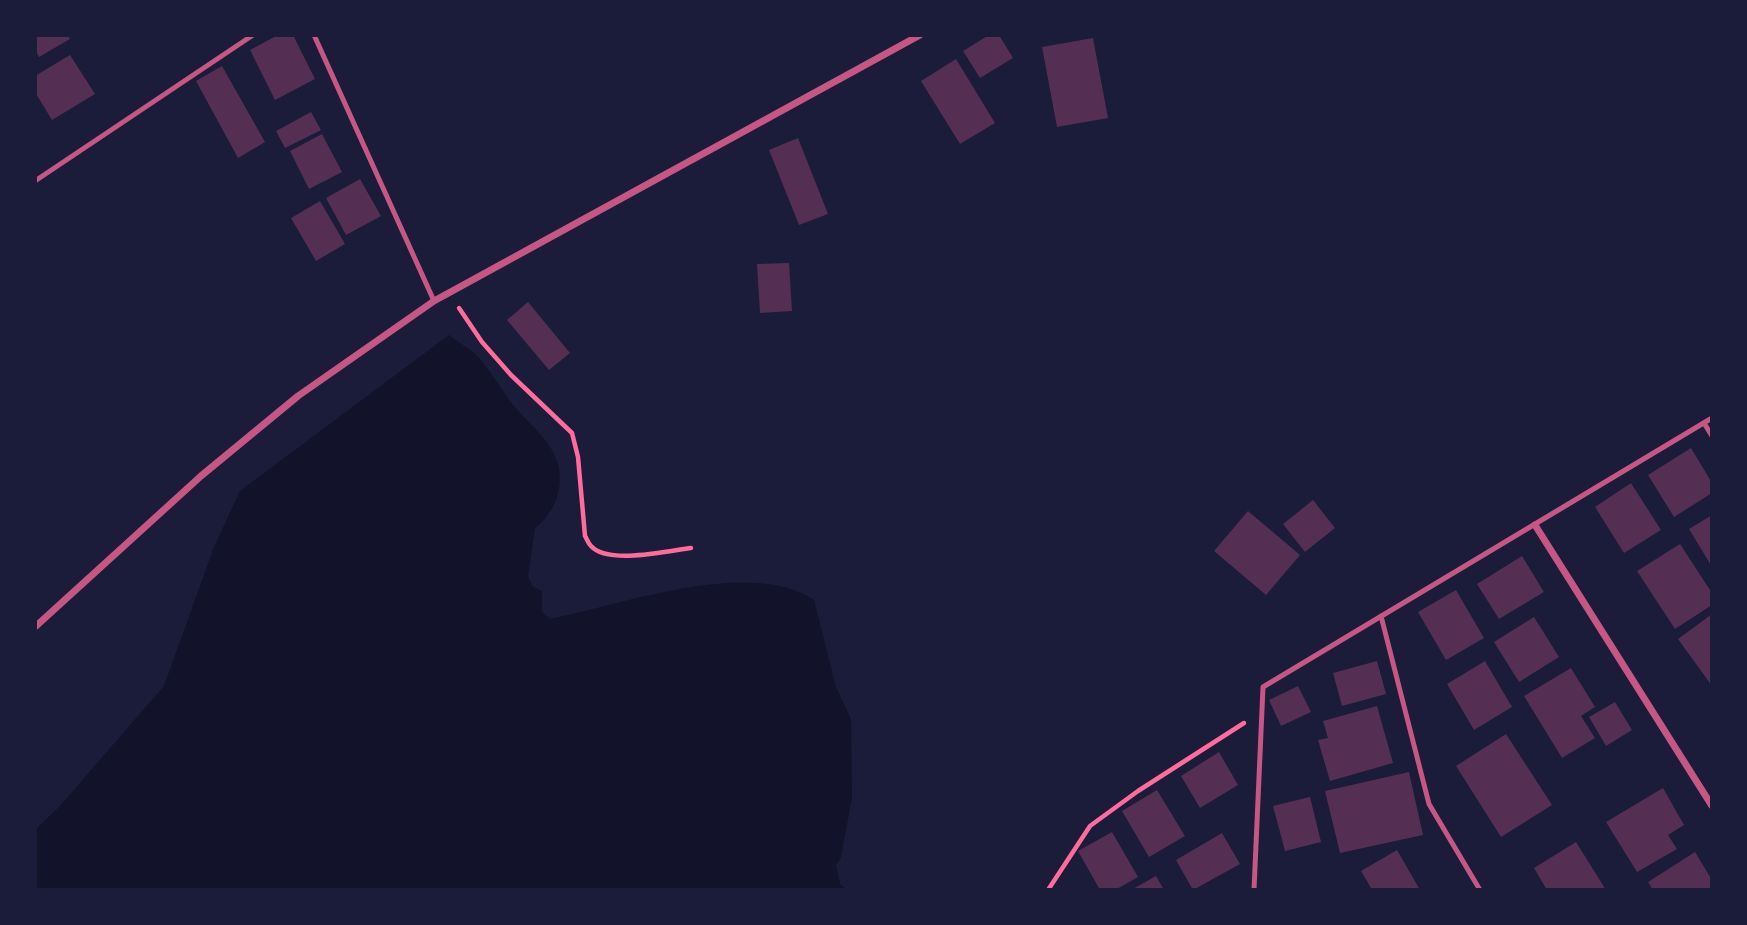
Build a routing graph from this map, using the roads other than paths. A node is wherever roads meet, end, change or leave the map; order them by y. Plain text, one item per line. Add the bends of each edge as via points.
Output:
1 (253, 35) edge
2 (314, 35) edge
3 (920, 35) edge
4 (35, 181) edge
5 (434, 301) junction
6 (1712, 418) edge
7 (1704, 423) junction
8 (1712, 436) edge
9 (1535, 525) junction
10 (1381, 616) junction
11 (35, 628) edge
12 (1712, 806) edge
13 (1254, 890) edge
14 (1480, 890) edge

1 - 4 lane
2 - 5 lane
3 - 5 street
5 - 11 street via 288,405 201,476
6 - 7 lane
7 - 8 lane
7 - 9 lane
9 - 10 lane
9 - 12 street
10 - 13 lane via 1263,687
10 - 14 lane via 1429,804

